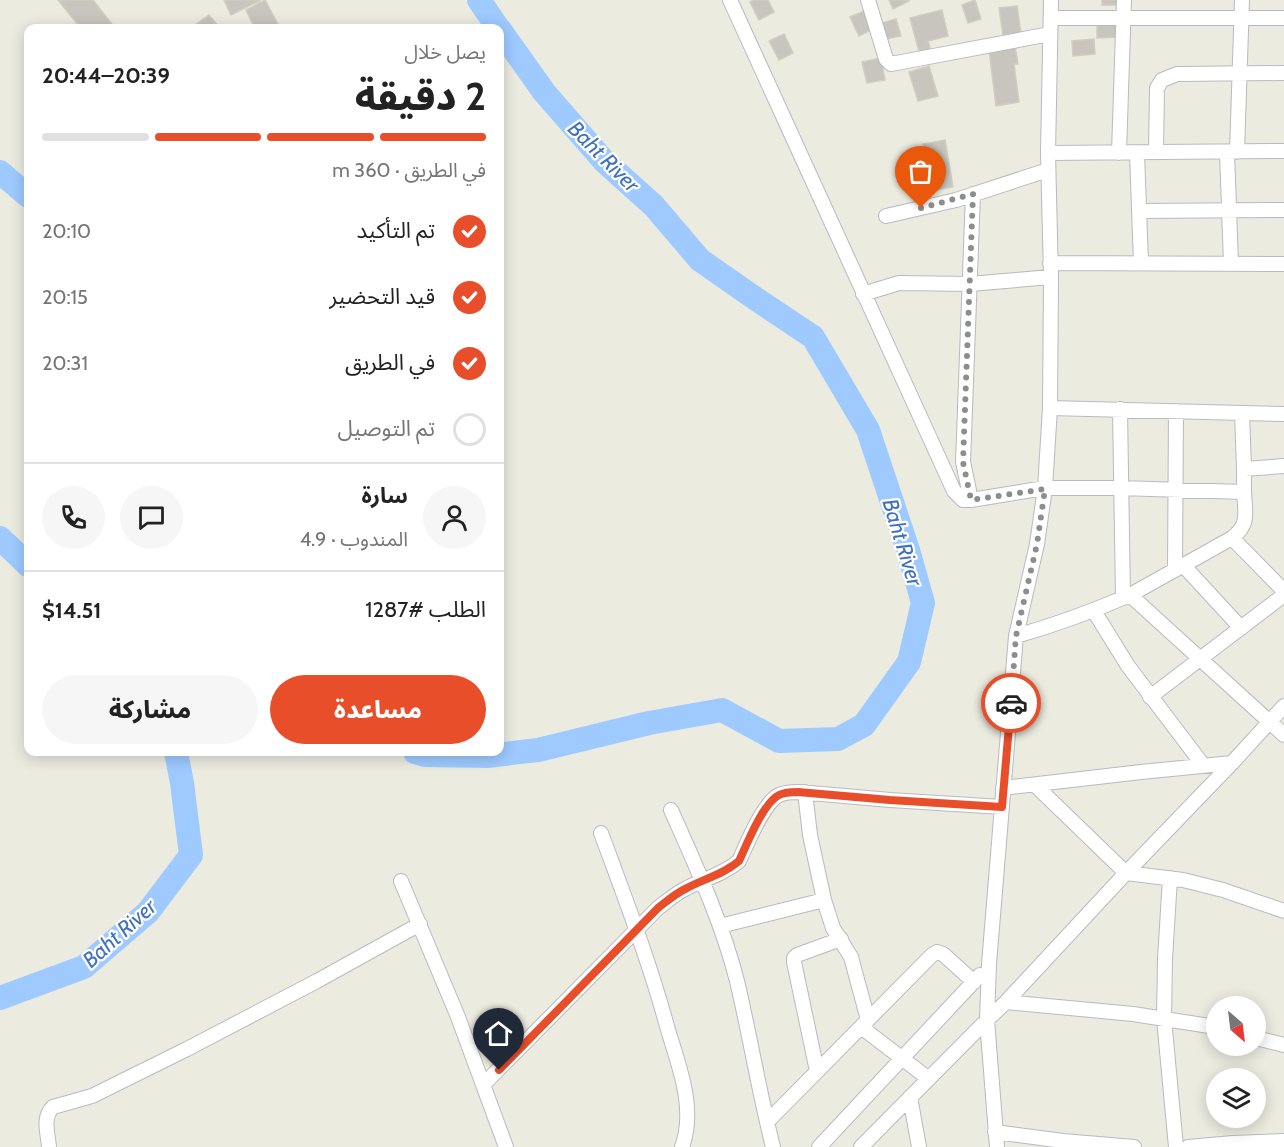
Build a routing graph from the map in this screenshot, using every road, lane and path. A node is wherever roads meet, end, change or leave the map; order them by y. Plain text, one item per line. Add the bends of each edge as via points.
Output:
1 (730, 0) edge
2 (868, 0) edge
3 (1051, 0) edge
4 (1124, 0) edge
5 (1242, 0) edge
6 (1124, 17) junction
7 (1242, 17) junction
8 (1051, 18) junction
9 (1284, 18) edge
10 (1050, 34) junction
11 (1241, 73) junction
12 (1284, 73) edge
13 (1284, 151) edge
14 (1156, 152) junction
15 (1232, 152) junction
16 (1047, 153) junction
17 (1119, 153) junction
18 (1137, 153) junction
19 (1048, 170) junction
20 (973, 194) junction
21 (1139, 210) junction
22 (1229, 210) junction
23 (1284, 210) edge
24 (885, 216) dead end
25 (1141, 263) junction
26 (1231, 264) junction
27 (1284, 264) edge
28 (1050, 270) junction
29 (970, 284) junction
30 (862, 294) junction
31 (1050, 408) junction
32 (1120, 410) junction
33 (1176, 411) junction
34 (1242, 413) junction
35 (1284, 414) edge
36 (1284, 466) edge
37 (1244, 469) junction
38 (1120, 488) junction
39 (1045, 489) junction
40 (1176, 490) junction
41 (1244, 492) junction
42 (971, 500) junction
43 (1232, 538) junction
44 (1179, 568) junction
45 (1284, 593) edge
46 (1126, 597) junction
47 (1094, 611) junction
48 (1241, 628) junction
49 (1016, 636) junction
50 (1201, 659) junction
51 (1150, 697) junction
52 (1284, 706) edge
53 (1269, 721) junction
54 (1284, 735) edge
55 (1232, 763) junction
56 (1203, 765) junction
57 (1035, 786) junction
58 (1003, 788) junction
59 (805, 792) junction
60 (1002, 807) junction
61 (671, 810) dead end
62 (601, 833) dead end
63 (1126, 873) junction
64 (1170, 878) junction
65 (401, 881) dead end
66 (702, 881) junction
67 (824, 900) junction
68 (1284, 911) edge
69 (420, 924) junction
70 (720, 926) junction
71 (637, 930) junction
72 (841, 939) junction
73 (989, 964) junction
74 (974, 982) junction
75 (1006, 1002) junction
76 (1164, 1019) junction
77 (987, 1020) junction
78 (864, 1023) junction
79 (1206, 1025) edge
80 (1266, 1040) edge
81 (1284, 1045) edge
82 (902, 1059) junction
83 (817, 1071) junction
84 (929, 1079) junction
85 (483, 1085) junction
86 (910, 1097) junction
87 (767, 1122) junction
88 (995, 1132) junction
89 (1284, 1142) edge
90 (49, 1147) edge
91 (506, 1147) edge
92 (682, 1147) edge
93 (773, 1147) edge
94 (819, 1147) edge
95 (861, 1147) edge
96 (919, 1147) edge
97 (997, 1147) edge
98 (1134, 1147) edge
99 (1176, 1147) edge
100 (1188, 1147) edge

1 - 30 street
2 - 10 street via 886,59 891,64
3 - 8 street
4 - 6 street
5 - 7 street
6 - 7 street
6 - 8 street
6 - 17 street
7 - 9 street
7 - 11 street
8 - 10 street
10 - 16 street
11 - 12 street
11 - 14 street via 1177,74 1162,80 1157,88
11 - 15 street
13 - 15 street
14 - 15 street
14 - 18 street
15 - 22 street
16 - 17 street
16 - 19 street
17 - 18 street
18 - 21 street
19 - 20 street
19 - 28 street
20 - 24 street
20 - 29 street
21 - 22 street
21 - 25 street
22 - 23 street
22 - 26 street
25 - 26 street
25 - 28 street
26 - 27 street
28 - 29 street
28 - 31 street
29 - 30 street via 899,283
29 - 42 street via 963,462
30 - 42 street via 954,491 963,500
31 - 32 street
31 - 39 street
32 - 33 street
32 - 38 street
33 - 34 street
33 - 40 street
34 - 35 street
34 - 37 street
36 - 37 street
37 - 41 street
38 - 39 street
38 - 40 street
38 - 46 street
39 - 42 street
39 - 49 street
40 - 41 street
40 - 44 street
41 - 43 street via 1245,520
43 - 44 street
43 - 45 street
44 - 46 street
44 - 48 street
45 - 48 street
46 - 47 street
46 - 50 street
47 - 49 street
47 - 51 street
48 - 50 street
49 - 58 street
50 - 51 street
50 - 53 street
51 - 56 street
52 - 53 street
53 - 54 street
53 - 55 street
55 - 56 street
55 - 63 street
56 - 57 street
57 - 58 street
57 - 63 street
58 - 60 street
59 - 60 street
59 - 66 street via 778,795 765,808 739,861
59 - 67 street
60 - 73 street
61 - 66 street
62 - 71 street
63 - 64 street
63 - 75 street
64 - 68 street via 1223,890
64 - 76 street
65 - 69 street
66 - 70 street
66 - 71 street via 658,908
67 - 70 street
67 - 72 street
69 - 85 street
69 - 90 street via 187,1049 92,1096 53,1107 46,1118
70 - 87 street
71 - 85 street
71 - 92 street via 685,1094 688,1120
72 - 78 street via 851,957
72 - 83 street via 794,958
73 - 74 street
73 - 77 street
74 - 78 street via 937,952
74 - 82 street
75 - 76 street
75 - 77 street
76 - 79 street
76 - 99 street
77 - 84 street
77 - 88 street
78 - 82 street
78 - 83 street
80 - 81 street
82 - 84 street
82 - 94 street
83 - 87 street
84 - 86 street
85 - 91 street
86 - 95 street
86 - 96 street
87 - 93 street
88 - 97 street
88 - 98 street
89 - 100 street

